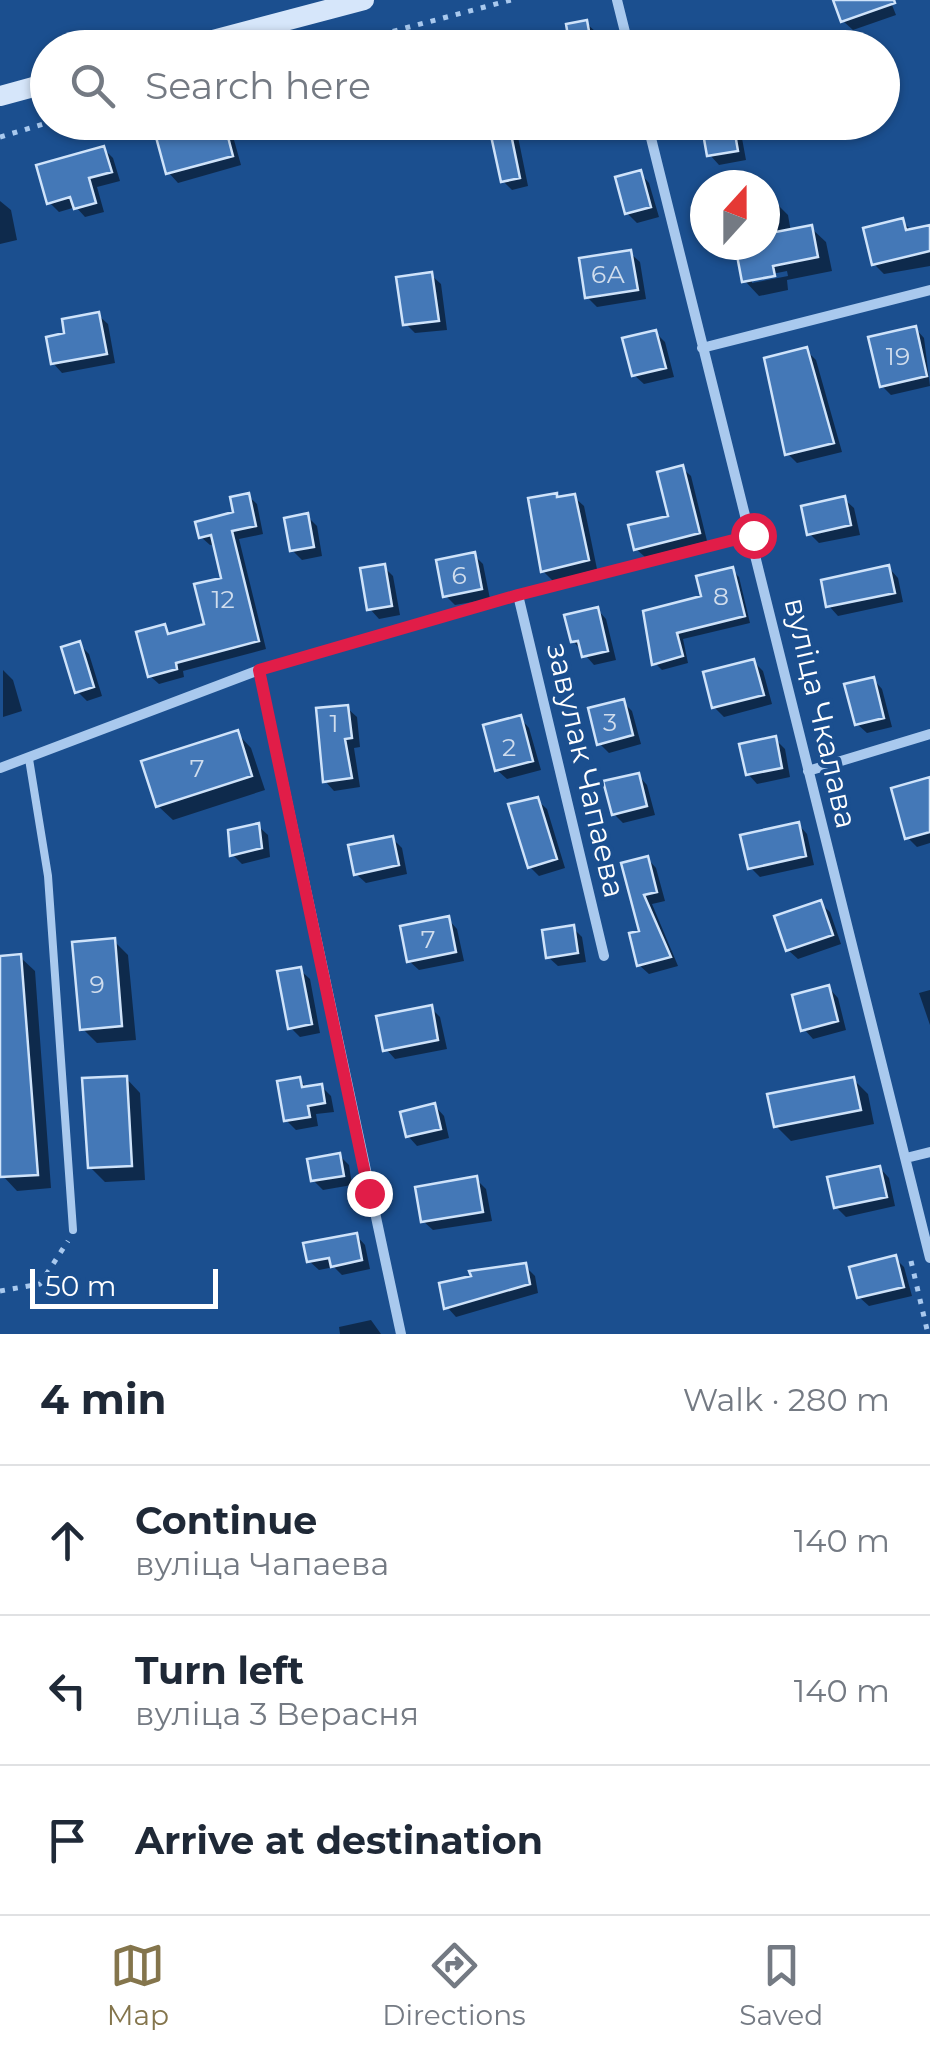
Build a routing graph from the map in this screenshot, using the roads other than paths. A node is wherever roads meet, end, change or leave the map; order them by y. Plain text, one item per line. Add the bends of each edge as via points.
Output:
1 (364, 0) edge
2 (617, 0) edge
3 (251, 30) edge
4 (624, 30) edge
5 (30, 88) edge
6 (0, 96) edge
7 (651, 140) edge
8 (930, 290) edge
9 (702, 348) junction
10 (753, 535) junction
11 (518, 595) junction
12 (259, 670) junction
13 (930, 734) edge
14 (29, 759) junction
15 (0, 768) edge
16 (808, 771) junction
17 (604, 956) dead end
18 (930, 1152) edge
19 (906, 1158) junction
20 (73, 1230) road end
21 (930, 1258) edge
22 (401, 1334) edge

1 - 3 main road
2 - 4 street
5 - 6 main road
7 - 9 street, вуліца Чкалава
8 - 9 street
9 - 10 street, вуліца Чкалава
10 - 11 street
10 - 16 street, вуліца Чкалава
11 - 12 street
11 - 17 street, завулак Чапаева
12 - 14 street
12 - 22 street
13 - 16 street
14 - 15 street
14 - 20 lane via 48,876
16 - 19 street, вуліца Чкалава
18 - 19 street
19 - 21 street, вуліца Чкалава

